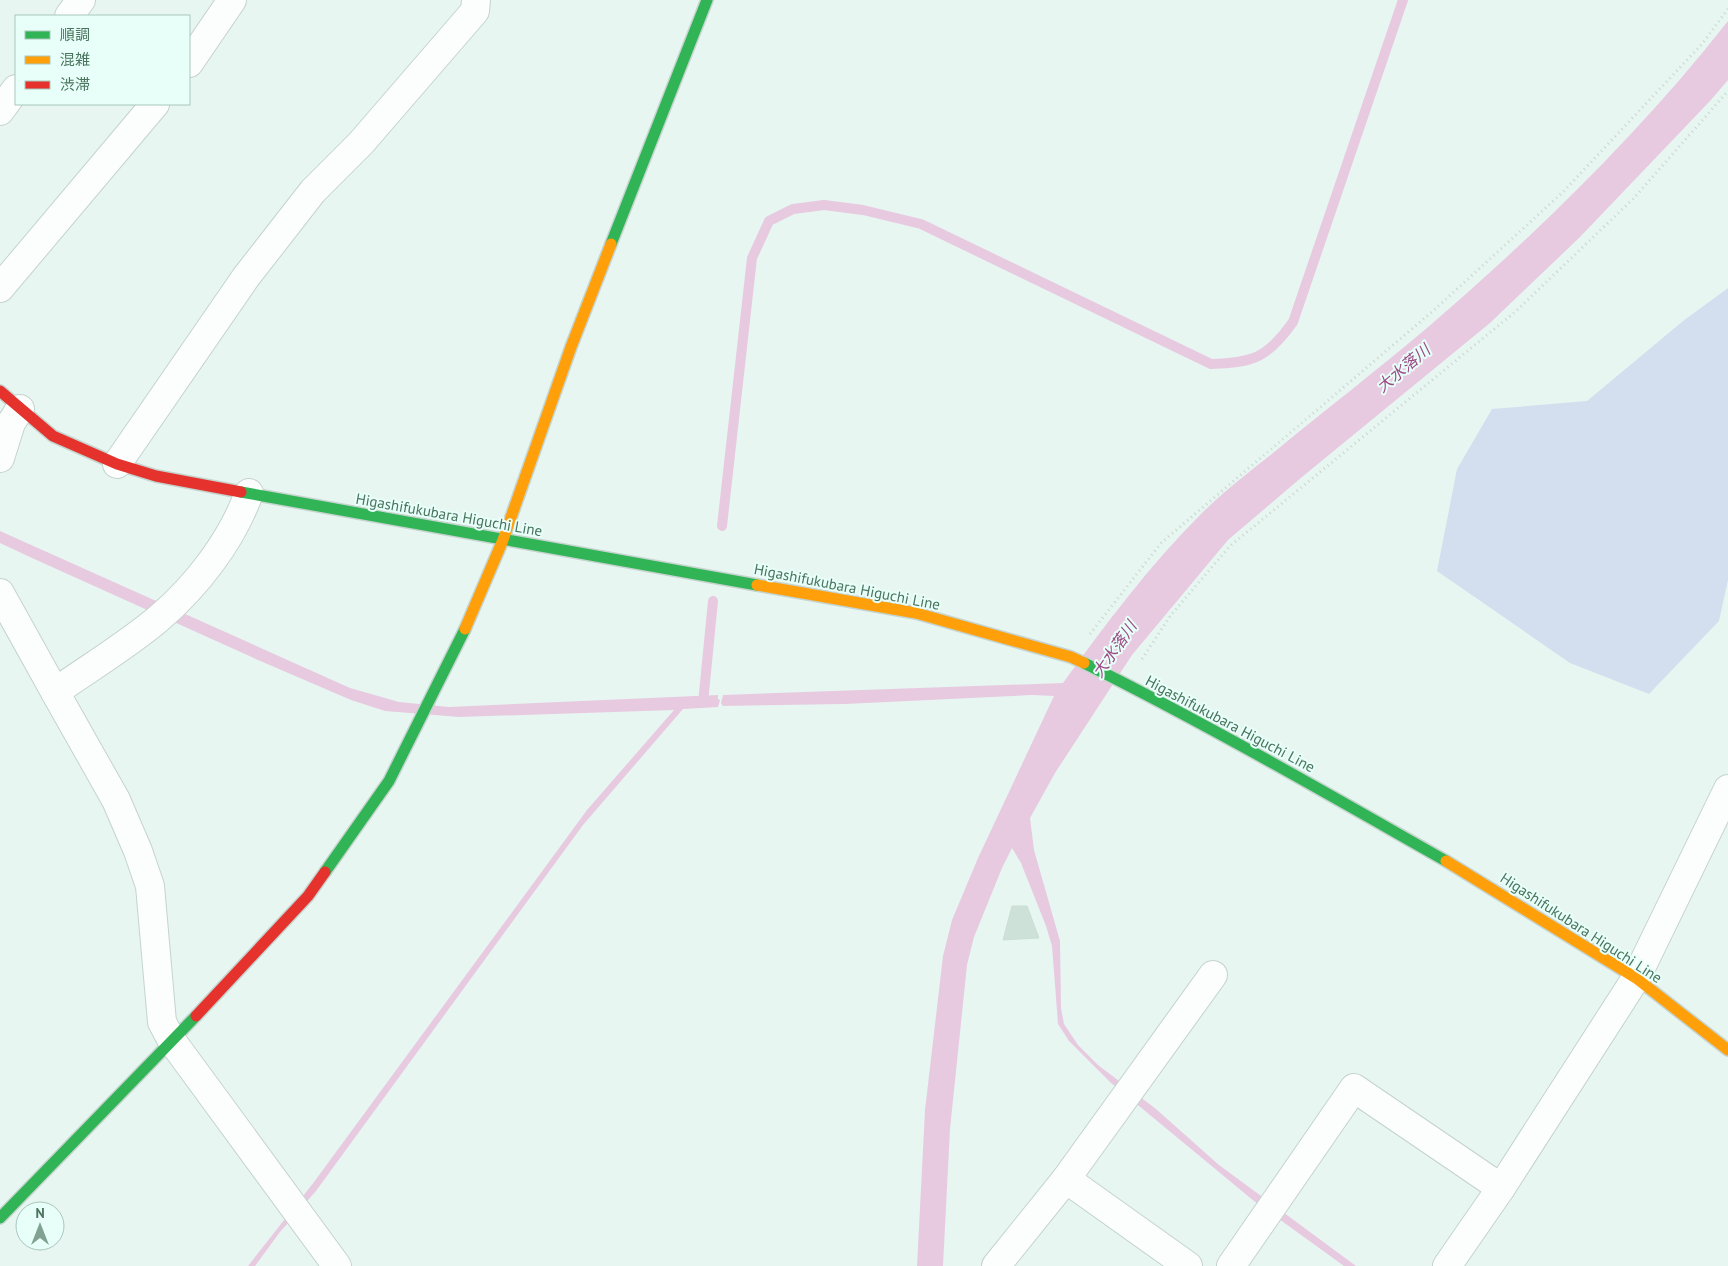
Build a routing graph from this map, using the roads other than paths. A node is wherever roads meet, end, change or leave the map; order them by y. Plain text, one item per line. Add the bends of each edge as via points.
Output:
1 (81, 0) edge
2 (232, 0) edge
3 (476, 0) edge
4 (707, 0) edge
5 (70, 15) edge
6 (190, 62) edge
7 (15, 90) edge
8 (154, 105) edge
9 (0, 111) edge
10 (0, 288) edge
11 (0, 391) edge
12 (20, 409) junction
13 (0, 458) edge
14 (117, 464) junction
15 (249, 493) junction
16 (503, 540) junction
17 (0, 594) edge
18 (55, 692) junction
19 (1728, 789) edge
20 (1213, 974) dead end
21 (1636, 978) junction
22 (172, 1041) junction
23 (1728, 1050) edge
24 (1066, 1179) junction
25 (1501, 1188) junction
26 (0, 1218) edge
27 (337, 1266) edge
28 (996, 1266) edge
29 (1188, 1266) edge
30 (1231, 1266) edge
31 (1446, 1266) edge

1 - 5 street
2 - 6 street
3 - 14 street via 474,11 361,143 314,191 246,277
4 - 16 main road via 571,347
7 - 9 street
8 - 10 street
11 - 12 main road, Higashifukubara Higuchi Line
12 - 13 street via 11,424
12 - 14 main road, Higashifukubara Higuchi Line via 53,436
14 - 15 main road, Higashifukubara Higuchi Line via 156,476
15 - 16 main road, Higashifukubara Higuchi Line
15 - 18 street via 240,519 190,588 158,619
16 - 21 main road, Higashifukubara Higuchi Line via 916,612 1076,660 1264,758 1484,883
16 - 22 main road via 452,658 389,781 308,896
17 - 18 street
18 - 22 street via 116,800 150,886 162,1022
19 - 21 street
20 - 24 street
21 - 23 main road, Higashifukubara Higuchi Line
21 - 25 street
22 - 26 main road
22 - 27 street
24 - 28 street
24 - 29 street
25 - 30 street via 1354,1088
25 - 31 street

